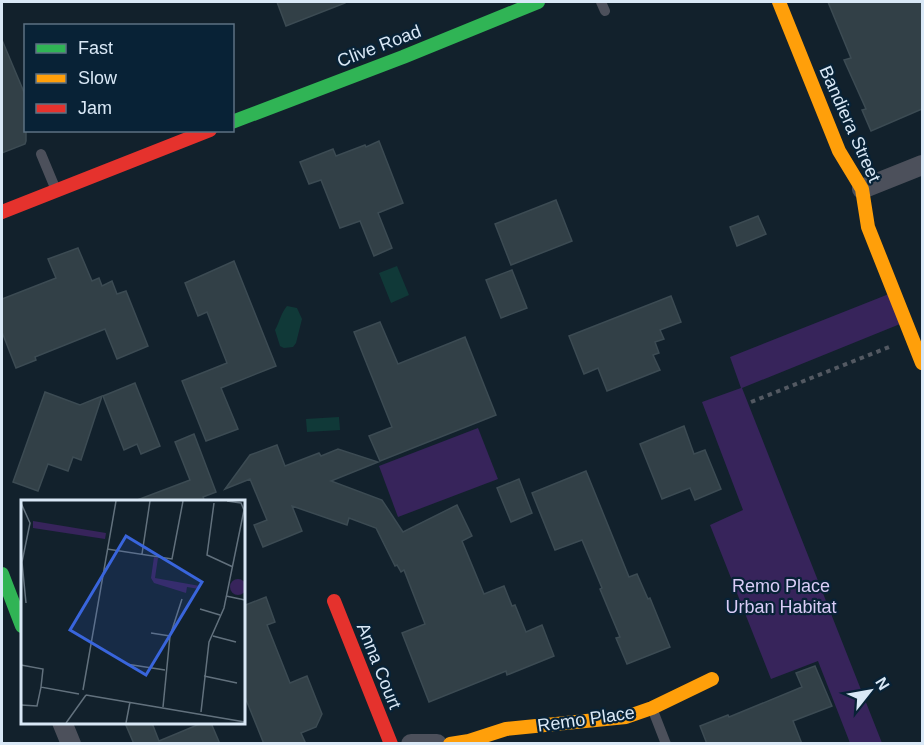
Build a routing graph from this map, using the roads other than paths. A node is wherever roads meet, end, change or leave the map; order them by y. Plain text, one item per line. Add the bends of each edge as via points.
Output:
1 (538, 2) edge
2 (779, 2) edge
3 (234, 121) edge
4 (205, 132) edge
5 (41, 154) dead end
6 (922, 165) edge
7 (862, 189) junction
8 (57, 191) junction
9 (2, 212) edge
10 (922, 363) edge
11 (2, 574) edge
12 (334, 602) dead end
13 (21, 623) edge
14 (712, 679) dead end
15 (652, 708) junction
16 (62, 724) edge
17 (70, 744) edge
18 (391, 744) edge
19 (411, 744) edge
20 (438, 744) edge
21 (450, 744) edge
22 (666, 744) edge

1 - 3 street, Clive Road
2 - 7 street, Bandiera Street via 839,152
4 - 8 street
5 - 8 lane
6 - 7 street
7 - 10 street, Bandiera Street via 868,227
8 - 9 street
11 - 13 street
12 - 18 street, Anna Court
14 - 15 street, Remo Place
15 - 21 street, Remo Place via 626,717 506,729
15 - 22 lane, Remo Place
16 - 17 street
19 - 20 street

